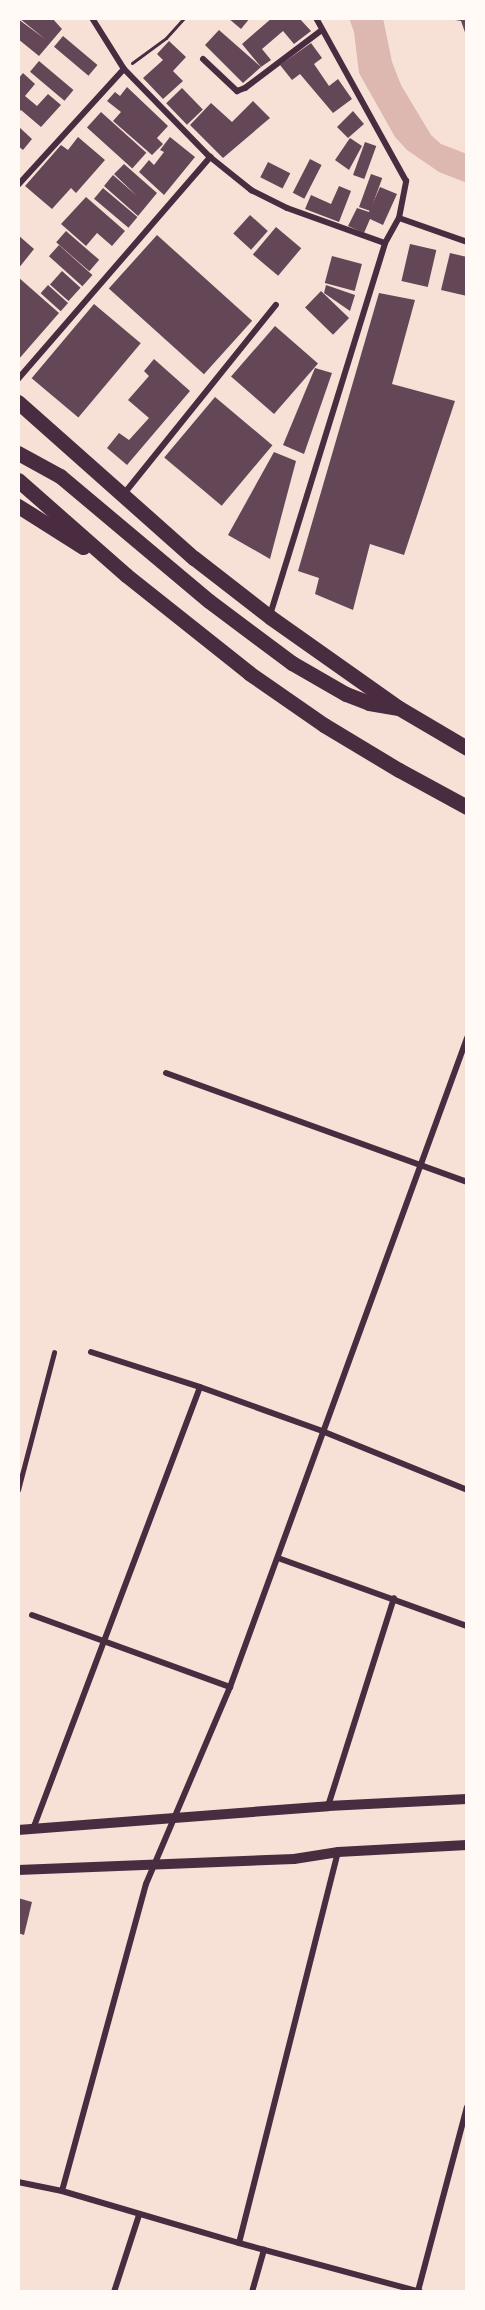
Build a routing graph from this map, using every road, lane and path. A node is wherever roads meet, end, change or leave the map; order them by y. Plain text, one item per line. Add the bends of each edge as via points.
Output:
1 (92, 18) edge
2 (184, 18) edge
3 (316, 18) edge
4 (322, 30) junction
5 (203, 60) dead end
6 (124, 69) junction
7 (210, 157) junction
8 (18, 185) edge
9 (399, 218) junction
10 (467, 242) edge
11 (385, 243) junction
12 (276, 305) dead end
13 (18, 379) edge
14 (18, 402) edge
15 (18, 453) edge
16 (18, 480) edge
17 (122, 496) junction
18 (18, 506) edge
19 (126, 575) junction
20 (270, 617) junction
21 (399, 708) junction
22 (467, 748) edge
23 (467, 807) edge
24 (467, 1038) edge
25 (166, 1073) dead end
26 (419, 1165) junction
27 (467, 1182) edge
28 (91, 1352) dead end
29 (54, 1353) dead end
30 (200, 1387) junction
31 (321, 1431) junction
32 (18, 1490) edge
33 (467, 1490) edge
34 (278, 1558) junction
35 (394, 1598) junction
36 (33, 1615) dead end
37 (467, 1626) edge
38 (107, 1640) junction
39 (230, 1687) junction
40 (467, 1799) edge
41 (328, 1806) junction
42 (176, 1818) junction
43 (33, 1829) junction
44 (18, 1830) edge
45 (467, 1845) edge
46 (338, 1852) junction
47 (152, 1866) junction
48 (18, 1870) edge
49 (467, 2107) edge
50 (18, 2182) edge
51 (62, 2191) junction
52 (139, 2215) junction
53 (239, 2244) junction
54 (264, 2250) junction
55 (391, 2288) edge
56 (114, 2292) edge
57 (252, 2292) edge
58 (419, 2292) edge

1 - 6 street
2 - 6 path via 166,38
3 - 4 street
4 - 5 street via 237,91
4 - 9 street via 406,181
6 - 7 street
6 - 8 street
7 - 11 street via 251,189 287,208
7 - 13 street
9 - 10 street
9 - 11 street
11 - 20 street
12 - 17 street
14 - 17 highway
15 - 21 highway via 60,476 209,601 300,668 346,694
16 - 19 highway
17 - 20 highway
18 - 19 highway
19 - 23 highway via 249,673 324,724
20 - 21 highway
21 - 22 highway
24 - 26 street
25 - 26 street
26 - 27 street
26 - 31 street
28 - 30 street
29 - 32 lane
30 - 31 street
30 - 38 street
31 - 33 street
31 - 34 street
34 - 35 street
34 - 39 street
35 - 37 street
35 - 41 street
36 - 38 street
38 - 39 street
38 - 43 street
39 - 42 street
40 - 41 street
41 - 42 street
42 - 43 street
42 - 47 street
43 - 44 street
45 - 46 street
46 - 47 street via 294,1859
46 - 53 street
47 - 48 street
47 - 51 street
49 - 58 street
50 - 51 street
51 - 52 street
52 - 53 street
52 - 56 street
53 - 54 street
54 - 55 street
54 - 57 street
55 - 58 street

